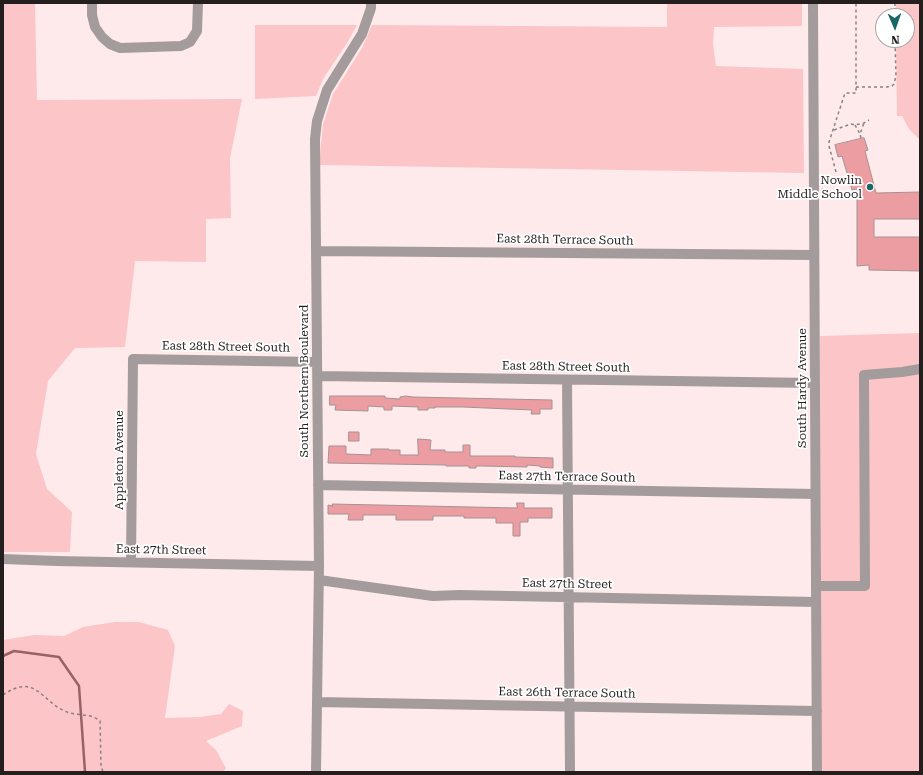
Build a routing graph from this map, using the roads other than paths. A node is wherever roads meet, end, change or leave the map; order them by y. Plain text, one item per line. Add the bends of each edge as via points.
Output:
1 (92, 3) edge
2 (198, 3) edge
3 (371, 3) edge
4 (813, 3) edge
5 (316, 251) junction
6 (814, 255) junction
7 (133, 359) joint
8 (318, 362) junction
9 (920, 369) edge
10 (318, 376) junction
11 (566, 380) junction
12 (815, 383) junction
13 (318, 485) junction
14 (567, 490) junction
15 (816, 494) junction
16 (3, 559) edge
17 (131, 562) junction
18 (319, 566) junction
19 (319, 580) junction
20 (816, 586) junction
21 (568, 598) junction
22 (816, 602) junction
23 (317, 702) junction
24 (569, 706) junction
25 (817, 711) junction
26 (316, 772) edge
27 (570, 772) edge
28 (817, 772) edge

1 - 2 street via 95,27 110,44 120,48 181,46 190,42 197,30
3 - 5 street, South Northern Boulevard via 362,34 327,90 317,121
4 - 6 street, South Hardy Avenue
5 - 6 street, East 28th Terrace South
5 - 8 street, South Northern Boulevard
6 - 12 street, South Hardy Avenue
7 - 8 street, East 28th Street South
7 - 17 street, Appleton Avenue
8 - 10 street, South Northern Boulevard
9 - 20 street via 864,375 865,586
10 - 11 street, East 28th Street South
10 - 13 street, South Northern Boulevard
11 - 12 street, East 28th Street South
11 - 14 street
12 - 15 street, South Hardy Avenue
13 - 14 street, East 27th Terrace South
13 - 18 street, South Northern Boulevard
14 - 15 street, East 27th Terrace South
14 - 21 street
15 - 20 street, South Hardy Avenue
16 - 17 street, East 27th Street
17 - 18 street, East 27th Street
18 - 19 street, South Northern Boulevard
19 - 21 street, East 27th Street via 433,596
19 - 23 street, South Northern Boulevard
20 - 22 street, South Hardy Avenue
21 - 22 street, East 27th Street
21 - 24 street
22 - 25 street, South Hardy Avenue
23 - 24 street, East 26th Terrace South
23 - 26 street, South Northern Boulevard
24 - 25 street, East 26th Terrace South
24 - 27 street
25 - 28 street, South Hardy Avenue

